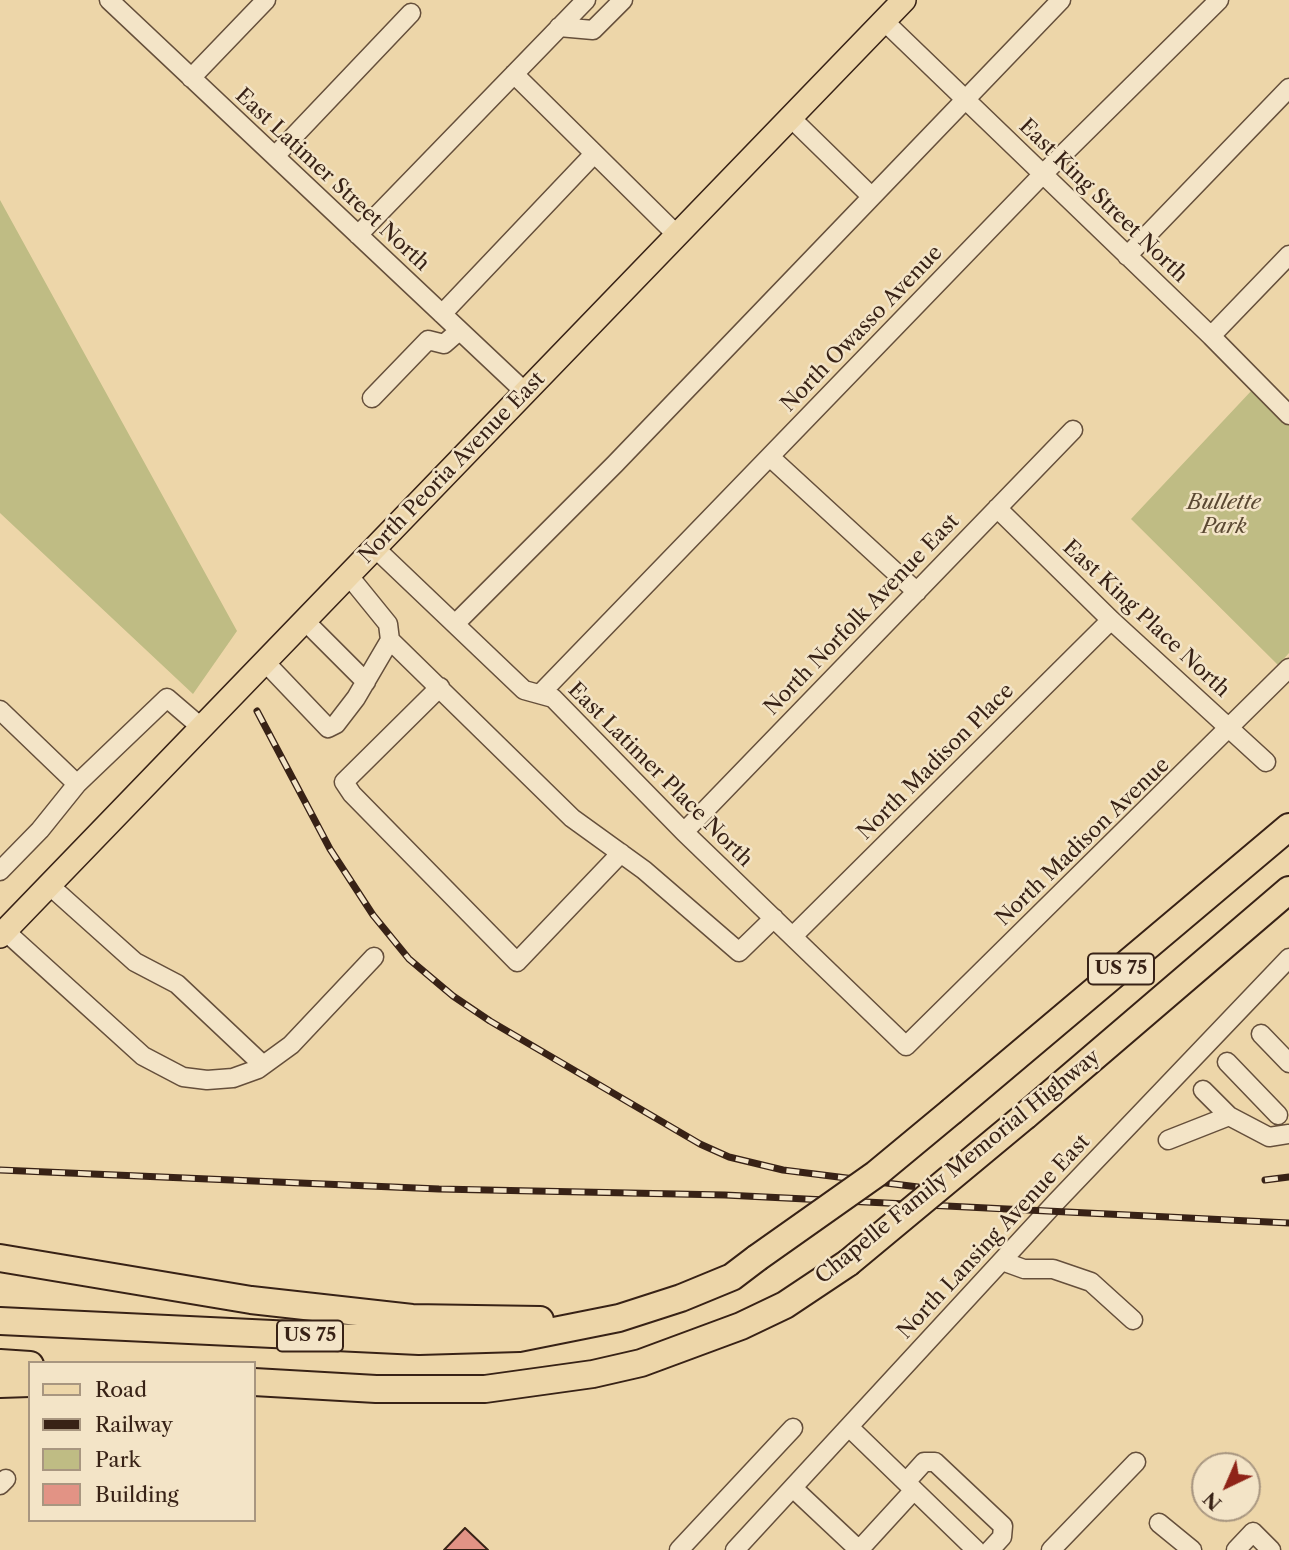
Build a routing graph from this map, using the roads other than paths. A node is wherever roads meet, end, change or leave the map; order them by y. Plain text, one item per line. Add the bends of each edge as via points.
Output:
1 (109, 0) edge
2 (266, 0) edge
3 (586, 0) edge
4 (622, 0) edge
5 (904, 0) edge
6 (1061, 0) edge
7 (1219, 0) edge
8 (411, 13) dead end
9 (884, 21) junction
10 (559, 27) junction
11 (514, 75) junction
12 (191, 78) junction
13 (1289, 88) edge
14 (963, 99) junction
15 (791, 118) junction
16 (594, 154) junction
17 (275, 156) junction
18 (1043, 174) junction
19 (871, 196) junction
20 (358, 235) junction
21 (678, 236) junction
22 (1289, 255) edge
23 (1127, 256) junction
24 (442, 314) junction
25 (459, 331) junction
26 (1212, 335) junction
27 (525, 392) junction
28 (372, 398) dead end
29 (1289, 415) edge
30 (1073, 430) dead end
31 (769, 457) junction
32 (997, 508) junction
33 (375, 548) junction
34 (356, 583) junction
35 (917, 592) junction
36 (1111, 620) junction
37 (455, 624) junction
38 (313, 628) junction
39 (390, 640) junction
40 (265, 662) junction
41 (1289, 668) edge
42 (366, 682) junction
43 (440, 687) junction
44 (540, 694) junction
45 (0, 710) edge
46 (202, 728) junction
47 (1230, 729) junction
48 (1266, 762) dead end
49 (77, 784) junction
50 (1289, 827) edge
51 (684, 832) junction
52 (621, 853) junction
53 (0, 871) edge
54 (49, 885) junction
55 (1289, 890) edge
56 (774, 918) junction
57 (2, 933) edge
58 (793, 936) junction
59 (374, 957) dead end
60 (1289, 958) edge
61 (1261, 1034) dead end
62 (906, 1046) joint
63 (1227, 1062) dead end
64 (1289, 1063) edge
65 (264, 1065) junction
66 (1203, 1090) dead end
67 (1284, 1114) edge
68 (1229, 1116) junction
69 (1247, 1126) junction
70 (1289, 1134) edge
71 (1168, 1140) dead end
72 (0, 1258) edge
73 (1002, 1261) junction
74 (619, 1318) junction
75 (1133, 1320) dead end
76 (0, 1321) edge
77 (0, 1363) edge
78 (28, 1365) edge
79 (256, 1382) edge
80 (28, 1383) edge
81 (0, 1384) edge
82 (793, 1428) dead end
83 (850, 1428) junction
84 (1136, 1462) dead end
85 (910, 1486) junction
86 (793, 1488) junction
87 (1159, 1523) dead end
88 (977, 1549) edge
89 (679, 1550) edge
90 (735, 1550) edge
91 (859, 1550) edge
92 (1051, 1550) edge
93 (1192, 1550) edge
94 (1236, 1550) edge
95 (1271, 1550) edge

1 - 12 street, East Latimer Street North
2 - 12 street
3 - 10 street
4 - 10 street via 593,30
5 - 9 main road, North Peoria Avenue East
6 - 14 street
7 - 18 street, North Owasso Avenue
8 - 17 street
9 - 14 street, East King Street North
9 - 15 main road, North Peoria Avenue East
10 - 11 street
11 - 16 street
11 - 20 street
12 - 17 street, East Latimer Street North
13 - 23 street
14 - 18 street, East King Street North
14 - 19 street
15 - 19 street
15 - 21 main road, North Peoria Avenue East
16 - 21 street
16 - 24 street
17 - 20 street, East Latimer Street North
18 - 23 street, East King Street North
18 - 31 street, North Owasso Avenue
19 - 37 street
20 - 24 street, East Latimer Street North
21 - 27 main road, North Peoria Avenue East
22 - 26 street
23 - 26 street, East King Street North
24 - 25 street, East Latimer Street North
25 - 27 street, East Latimer Street North
25 - 28 street via 444,344 428,340
26 - 29 street, East King Street North
27 - 33 main road, North Peoria Avenue East
30 - 32 street, North Norfolk Avenue East
31 - 35 street
31 - 44 street, North Owasso Avenue
32 - 35 street, North Norfolk Avenue East
32 - 36 street, East King Place North
33 - 34 main road, North Peoria Avenue East
33 - 37 street, East Latimer Place North
34 - 38 main road, North Peoria Avenue East
34 - 39 street via 388,624
35 - 51 street, North Norfolk Avenue East
36 - 47 street, East King Place North
36 - 58 street, North Madison Place
37 - 44 street, East Latimer Place North via 524,690
38 - 40 main road, North Peoria Avenue East
38 - 42 street
39 - 42 street
39 - 43 street
40 - 42 street via 328,728
40 - 46 main road, North Peoria Avenue East
41 - 47 street, North Madison Avenue
43 - 52 street via 572,818
43 - 52 street via 344,782 517,962
44 - 51 street, East Latimer Place North via 553,698
45 - 49 street
46 - 49 street via 167,698
46 - 54 main road, North Peoria Avenue East
47 - 48 street, East King Place North
47 - 62 street, North Madison Avenue
49 - 53 street
50 - 74 highway, US 75, bridge via 866,1181 732,1277
51 - 56 street, East Latimer Place North
52 - 56 street via 739,952
54 - 57 main road, North Peoria Avenue East
54 - 65 street via 135,962 177,984
55 - 79 highway, Chapelle Family Memorial Highway / US 75, bridge via 848,1263 785,1305 741,1326 693,1346 593,1374 485,1390
56 - 58 street, East Latimer Place North
57 - 65 street via 143,1056 183,1077 233,1078
58 - 62 street, East Latimer Place North
59 - 65 street via 291,1045
60 - 73 street, North Lansing Avenue East
61 - 64 street
63 - 67 street
66 - 68 street
67 - 69 street
68 - 69 street
68 - 71 street
69 - 70 street via 1269,1136
72 - 74 highway via 251,1300 412,1318
73 - 75 street via 1024,1269 1054,1269 1091,1282
73 - 83 street, North Lansing Avenue East
74 - 76 highway, US 75 via 519,1338 458,1341
77 - 78 highway
80 - 81 highway
82 - 89 street
83 - 85 street
83 - 86 street, North Lansing Avenue East
84 - 92 street
85 - 88 street
85 - 88 street via 924,1462 935,1462 1003,1526 1002,1537
85 - 91 street
86 - 90 street, North Lansing Avenue East
86 - 91 street
87 - 93 street
94 - 95 street via 1253,1532

